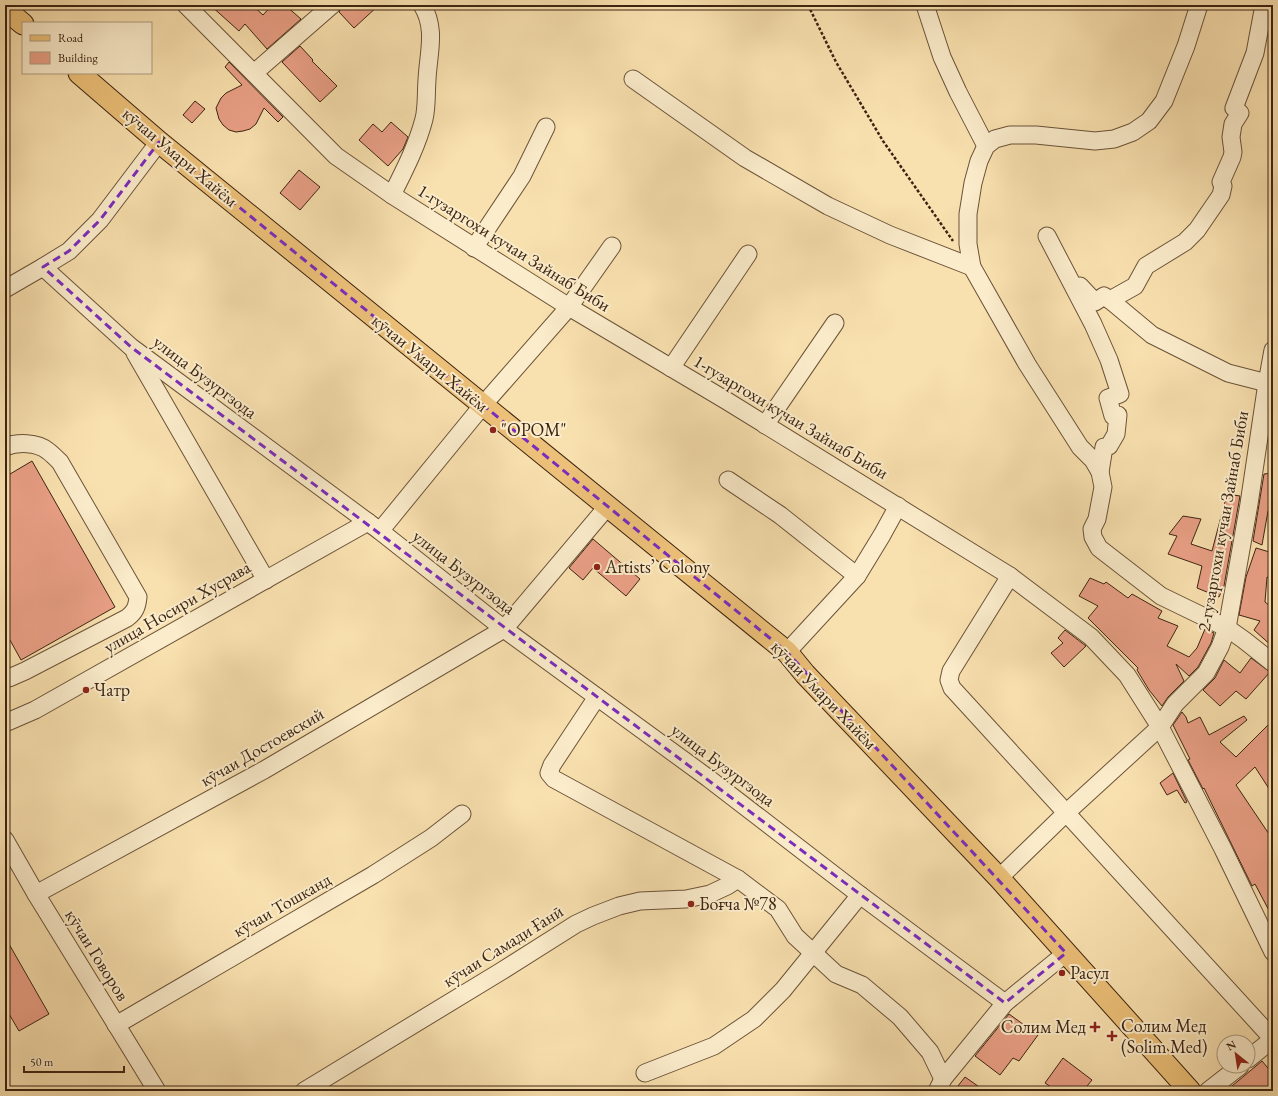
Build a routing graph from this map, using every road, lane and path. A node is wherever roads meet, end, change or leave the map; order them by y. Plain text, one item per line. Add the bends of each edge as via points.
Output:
1 (186, 5) edge
2 (332, 5) edge
3 (422, 5) edge
4 (808, 5) edge
5 (925, 5) edge
6 (1199, 5) edge
7 (1264, 5) edge
8 (5, 9) edge
9 (22, 23) edge
10 (254, 73) junction
11 (80, 74) edge
12 (633, 79) dead end
13 (546, 127) dead end
14 (159, 142) junction
15 (986, 146) junction
16 (392, 196) junction
17 (1047, 236) dead end
18 (954, 242) dead end
19 (612, 246) dead end
20 (474, 248) junction
21 (748, 254) dead end
22 (43, 267) junction
23 (972, 267) junction
24 (1065, 270) junction
25 (5, 289) edge
26 (1110, 300) junction
27 (569, 308) junction
28 (835, 324) dead end
29 (132, 347) junction
30 (1273, 350) edge
31 (671, 368) junction
32 (1267, 383) junction
33 (483, 405) junction
34 (765, 425) junction
35 (5, 448) edge
36 (1100, 472) junction
37 (728, 480) dead end
38 (898, 506) junction
39 (608, 507) junction
40 (374, 526) junction
41 (857, 576) junction
42 (1010, 576) junction
43 (266, 580) junction
44 (1227, 628) junction
45 (504, 629) junction
46 (787, 652) junction
47 (1273, 663) edge
48 (5, 678) edge
49 (597, 697) junction
50 (5, 723) edge
51 (1160, 727) junction
52 (1066, 813) junction
53 (462, 814) dead end
54 (5, 840) edge
55 (999, 878) junction
56 (738, 879) junction
57 (36, 894) junction
58 (860, 895) junction
59 (1273, 952) edge
60 (813, 953) junction
61 (1066, 953) junction
62 (1005, 1003) junction
63 (116, 1025) junction
64 (1273, 1039) edge
65 (1256, 1053) edge
66 (645, 1073) dead end
67 (1230, 1074) edge
68 (940, 1085) edge
69 (157, 1091) edge
70 (304, 1091) edge
71 (1190, 1091) edge
72 (1208, 1091) edge

1 - 10 street, 1-гузаргохи кучаи Зайнаб Биби
2 - 10 street
3 - 16 street via 432,38 424,118
4 - 18 path via 836,62 883,141
5 - 15 street via 942,57
6 - 15 street via 1164,101 1149,121 1133,132 1114,139 1095,141 1010,135 995,139
7 - 26 street via 1255,54 1234,108 1240,113 1233,124 1233,152 1221,182 1221,195 1197,230 1185,242 1146,266 1135,286
8 - 9 main road
10 - 16 street, 1-гузаргохи кучаи Зайнаб Биби via 336,156
11 - 14 main road, кӯчаи Умари Хайём
12 - 23 street via 745,158 828,206 890,235
13 - 20 street via 522,176
14 - 22 street via 100,220 69,251
14 - 33 main road, кӯчаи Умари Хайём
15 - 23 street via 973,183 968,214 968,244
16 - 20 street, 1-гузаргохи кучаи Зайнаб Биби
17 - 24 street
19 - 27 street
20 - 27 street, 1-гузаргохи кучаи Зайнаб Биби
21 - 31 street
22 - 25 street
22 - 29 street, улица Бузургзода
23 - 36 street via 1027,364 1080,447 1093,460
24 - 26 street via 1095,302 1104,296
24 - 36 street via 1109,360 1120,394 1108,398 1113,416 1118,415 1116,434 1109,446 1104,447
26 - 32 street via 1152,335 1228,373
27 - 31 street, 1-гузаргохи кучаи Зайнаб Биби
27 - 33 street
28 - 34 street
29 - 40 street, улица Бузургзода
29 - 43 street
30 - 32 street, 2-гузаргохи кучаи Зайнаб Биби
31 - 34 street, 1-гузаргохи кучаи Зайнаб Биби
32 - 44 street, 2-гузаргохи кучаи Зайнаб Биби
33 - 39 main road, кӯчаи Умари Хайём
33 - 40 street
34 - 38 street, 1-гузаргохи кучаи Зайнаб Биби
35 - 48 street via 12,444 35,444 48,450 60,462 138,596 134,613 127,618 25,671
36 - 44 street via 1103,487 1097,519 1092,529 1099,548 1161,596
37 - 41 street via 780,515
38 - 41 street
38 - 42 street, 1-гузаргохи кучаи Зайнаб Биби
39 - 45 street, кӯчаи Достоевский
39 - 46 main road, кӯчаи Умари Хайём
40 - 43 street, улица Носири Хусрава
40 - 45 street, улица Бузургзода
41 - 46 street
42 - 51 street, 1-гузаргохи кучаи Зайнаб Биби via 1091,636 1127,675
42 - 52 street via 951,671 949,680 952,688
43 - 50 street, улица Носири Хусрава via 35,710
44 - 47 street
44 - 51 street, 2-гузаргохи кучаи Зайнаб Биби via 1206,673 1175,704
45 - 49 street, улица Бузургзода
45 - 57 street, кӯчаи Достоевский via 271,766
46 - 55 main road, кӯчаи Умари Хайём
49 - 56 street via 549,773 554,779
49 - 58 street, улица Бузургзода via 708,778
51 - 52 street, 2-гузаргохи кучаи Зайнаб Биби
51 - 59 street, 1-гузаргохи кучаи Зайнаб Биби
52 - 55 street, 2-гузаргохи кучаи Зайнаб Биби
52 - 64 street
53 - 63 street, кӯчаи Тошканд via 431,838 373,875
54 - 57 street, кӯчаи Говоров
55 - 61 main road, кӯчаи Умари Хайём
56 - 60 street via 778,909 794,936
56 - 70 street, кӯчаи Самади Ғанӣ via 710,894 686,899 640,901 619,906 576,924
57 - 63 street, кӯчаи Говоров
58 - 60 street
58 - 62 street, улица Бузургзода
60 - 66 street via 783,990 754,1019 714,1046
60 - 68 street via 836,974 862,985 900,1017 930,1052
61 - 62 street
61 - 71 main road, кӯчаи Умари Хайём
62 - 68 street
63 - 69 street, кӯчаи Говоров
64 - 65 street
67 - 72 street

